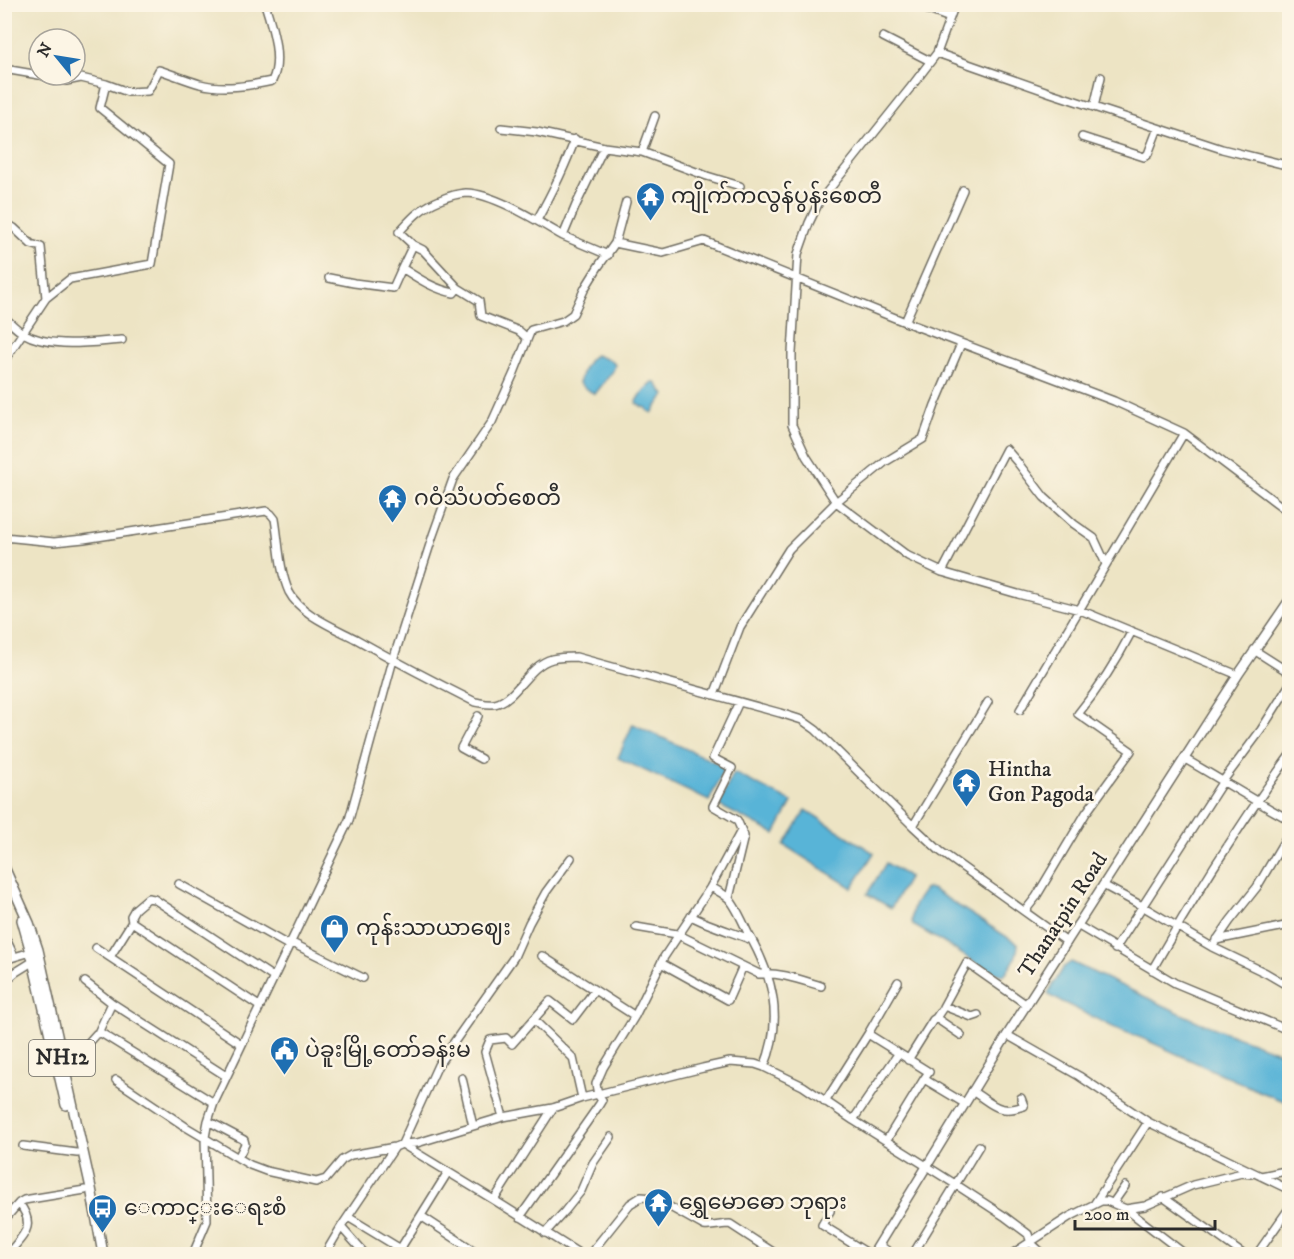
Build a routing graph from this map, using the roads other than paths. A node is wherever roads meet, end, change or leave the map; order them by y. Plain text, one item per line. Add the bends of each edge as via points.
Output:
1 (266, 4) edge
2 (913, 4) edge
3 (955, 4) edge
4 (950, 18) junction
5 (883, 37) dead end
6 (936, 53) junction
7 (930, 61) junction
8 (4, 69) edge
9 (27, 73) edge
10 (1101, 77) dead end
11 (87, 79) edge
12 (106, 84) junction
13 (1094, 107) junction
14 (655, 116) dead end
15 (501, 128) dead end
16 (1158, 128) junction
17 (1082, 137) dead end
18 (575, 140) junction
19 (604, 147) junction
20 (642, 152) junction
21 (1290, 166) edge
22 (740, 186) dead end
23 (963, 190) dead end
24 (626, 202) dead end
25 (1290, 217) edge
26 (537, 220) junction
27 (4, 222) edge
28 (1290, 225) edge
29 (563, 236) junction
30 (615, 243) junction
31 (413, 245) junction
32 (608, 255) junction
33 (402, 268) junction
34 (329, 278) dead end
35 (797, 279) junction
36 (458, 288) junction
37 (46, 298) junction
38 (4, 317) edge
39 (904, 322) junction
40 (23, 333) junction
41 (527, 339) junction
42 (122, 340) dead end
43 (961, 344) junction
44 (4, 362) edge
45 (1184, 433) junction
46 (836, 502) junction
47 (1290, 513) edge
48 (4, 537) edge
49 (1106, 564) junction
50 (942, 572) junction
51 (1290, 599) edge
52 (1080, 609) junction
53 (1132, 631) junction
54 (1254, 650) junction
55 (393, 660) junction
56 (1290, 673) edge
57 (1238, 675) junction
58 (1290, 684) edge
59 (714, 695) junction
60 (739, 702) junction
61 (988, 702) dead end
62 (476, 703) junction
63 (1020, 710) dead end
64 (1290, 755) edge
65 (481, 759) dead end
66 (1185, 759) junction
67 (1223, 781) junction
68 (1256, 802) junction
69 (1290, 820) edge
70 (913, 826) junction
71 (741, 831) junction
72 (1290, 831) edge
73 (571, 858) dead end
74 (4, 867) edge
75 (4, 879) edge
76 (178, 884) dead end
77 (1103, 885) junction
78 (711, 887) junction
79 (729, 898) junction
80 (1142, 906) junction
81 (1025, 911) junction
82 (690, 916) junction
83 (132, 922) junction
84 (1077, 925) junction
85 (1290, 925) edge
86 (1177, 926) junction
87 (636, 927) dead end
88 (678, 934) junction
89 (4, 935) edge
90 (752, 940) junction
91 (1067, 942) junction
92 (289, 944) junction
93 (1214, 944) junction
94 (96, 948) dead end
95 (1116, 949) junction
96 (14, 956) junction
97 (542, 956) dead end
98 (34, 957) junction
99 (110, 957) junction
100 (4, 960) edge
101 (660, 963) junction
102 (743, 966) junction
103 (1152, 970) junction
104 (768, 974) junction
105 (273, 977) junction
106 (363, 978) dead end
107 (4, 982) edge
108 (85, 982) dead end
109 (898, 982) dead end
110 (821, 986) dead end
111 (1290, 987) edge
112 (595, 990) junction
113 (112, 1003) junction
114 (1027, 1005) junction
115 (259, 1006) junction
116 (943, 1007) junction
117 (978, 1015) dead end
118 (635, 1016) junction
119 (936, 1018) junction
120 (534, 1020) junction
121 (1290, 1020) edge
122 (1289, 1030) edge
123 (98, 1033) junction
124 (868, 1034) junction
125 (962, 1035) dead end
126 (1007, 1035) junction
127 (241, 1044) junction
128 (57, 1052) junction
129 (898, 1054) junction
130 (908, 1060) junction
131 (764, 1067) junction
132 (226, 1076) junction
133 (462, 1078) dead end
134 (924, 1079) junction
135 (116, 1080) dead end
136 (972, 1091) junction
137 (598, 1095) junction
138 (582, 1098) junction
139 (1021, 1098) dead end
140 (825, 1102) junction
141 (214, 1103) junction
142 (964, 1103) junction
143 (553, 1108) junction
144 (503, 1117) junction
145 (853, 1120) junction
146 (208, 1121) junction
147 (1148, 1122) junction
148 (473, 1126) junction
149 (206, 1137) junction
150 (611, 1137) dead end
151 (886, 1141) junction
152 (398, 1145) junction
153 (23, 1146) dead end
154 (979, 1146) dead end
155 (77, 1153) junction
156 (238, 1158) junction
157 (926, 1166) junction
158 (1290, 1170) edge
159 (448, 1172) junction
160 (1263, 1176) junction
161 (955, 1184) junction
162 (1125, 1186) dead end
163 (85, 1190) junction
164 (1290, 1190) edge
165 (1163, 1197) junction
166 (494, 1200) junction
167 (822, 1202) dead end
168 (19, 1203) junction
169 (1113, 1203) junction
170 (1093, 1205) junction
171 (1290, 1208) edge
172 (1126, 1209) junction
173 (421, 1215) junction
174 (348, 1217) junction
175 (520, 1217) junction
176 (4, 1220) edge
177 (341, 1227) junction
178 (545, 1233) junction
179 (1031, 1243) junction
180 (879, 1245) junction
181 (399, 1252) edge
182 (8, 1254) edge
183 (98, 1254) edge
184 (103, 1254) edge
185 (193, 1254) edge
186 (325, 1254) edge
187 (364, 1254) edge
188 (409, 1254) edge
189 (479, 1254) edge
190 (580, 1254) edge
191 (590, 1254) edge
192 (776, 1254) edge
193 (871, 1254) edge
194 (892, 1254) edge
195 (913, 1254) edge
196 (1012, 1254) edge
197 (1043, 1254) edge
198 (1185, 1254) edge
199 (1243, 1254) edge
200 (1257, 1254) edge

1 - 12 street via 277,57 272,81 220,87 159,70 148,91 128,92
2 - 4 street
3 - 4 street
4 - 6 street
5 - 7 street
6 - 7 street
6 - 13 street
7 - 35 street via 819,202 798,254
8 - 9 street
10 - 13 street
11 - 12 street
12 - 37 street via 100,108 169,164 152,264 70,279
13 - 16 street
14 - 20 street
15 - 18 street
16 - 17 street via 1144,157
16 - 21 street
18 - 19 street
18 - 26 street
19 - 20 street
19 - 29 street
20 - 22 street
23 - 39 street
24 - 30 street
25 - 28 street via 1286,223
26 - 29 street
26 - 31 street via 493,200 463,193 418,212 399,232
27 - 37 street via 31,244 41,247
29 - 32 street
30 - 32 street
30 - 35 street via 663,253 704,241
31 - 33 street
31 - 36 street via 423,250
32 - 41 street via 573,314 531,330
33 - 34 street via 393,288
33 - 36 street via 441,290 454,292
35 - 39 street
35 - 46 street via 792,425 806,456
36 - 41 street via 479,301 480,316
37 - 40 street
38 - 40 street
39 - 43 street
40 - 42 street via 48,343
40 - 44 street
41 - 55 street via 492,422 453,479
43 - 45 street via 1114,401
43 - 46 street via 923,439 885,462
45 - 47 street
45 - 49 street
46 - 50 street via 908,556
46 - 59 street via 789,549 740,627
48 - 55 street via 54,542 266,512 275,519 285,579 298,603
49 - 50 street via 1094,538 1044,497 1006,449
49 - 52 street
50 - 52 street
51 - 54 main road, Thanatpin Road
52 - 53 street
52 - 63 street
53 - 57 street
53 - 81 street via 1115,663 1078,714 1131,751 1086,813
54 - 56 street
54 - 57 main road, Thanatpin Road
55 - 62 street
55 - 92 street via 349,820
57 - 66 main road, Thanatpin Road
58 - 67 street
59 - 60 street
59 - 62 street via 576,657 552,659 537,667 498,703
60 - 70 street via 802,720
60 - 71 street via 713,758 732,768 713,806 737,820
61 - 70 street
62 - 65 street via 478,717 461,748
64 - 68 street
66 - 67 street
66 - 77 main road, Thanatpin Road
67 - 68 street
67 - 80 street
68 - 69 street
68 - 86 street
70 - 81 street via 940,851
71 - 78 street
71 - 79 street via 744,836
72 - 93 street via 1257,887
73 - 152 street via 546,892 513,957 438,1065
74 - 98 highway, NH12 via 29,923
75 - 98 highway, NH12
76 - 92 street
77 - 80 street
77 - 84 main road, Thanatpin Road
78 - 79 street
78 - 82 street
79 - 90 street
80 - 86 street
80 - 95 street
81 - 91 street
82 - 88 street
82 - 90 street
83 - 99 street
83 - 105 street via 135,909 148,898 154,899
83 - 115 street
84 - 91 main road, Thanatpin Road
84 - 95 street
85 - 93 street
86 - 93 street
86 - 103 street
87 - 88 street
88 - 101 street
88 - 102 street
89 - 96 street
90 - 104 street
91 - 114 main road, Thanatpin Road
92 - 105 street
92 - 106 street
93 - 111 street
94 - 99 street
95 - 103 street
96 - 98 street
96 - 100 street
97 - 112 street
98 - 107 street
98 - 128 highway, NH12
99 - 127 street
101 - 102 street via 728,1000
101 - 118 street
102 - 104 street
103 - 122 street via 1199,995
104 - 110 street
104 - 131 street via 774,1012
105 - 115 street
108 - 113 street
109 - 124 street
112 - 118 street
112 - 120 street via 573,1018 550,1001
113 - 123 street
113 - 132 street
114 - 116 street via 967,963
114 - 126 main road, Thanatpin Road
115 - 127 street
116 - 117 street via 972,1017
116 - 119 street
118 - 137 street via 603,1068 596,1084
119 - 125 street
119 - 130 street
120 - 138 street via 573,1058
120 - 144 street via 512,1044 506,1038 490,1040 486,1052
121 - 122 street
123 - 128 street via 87,1044
123 - 141 street
124 - 129 street
124 - 140 street
126 - 136 main road, Thanatpin Road
126 - 147 street
127 - 132 street
128 - 155 highway, NH12
128 - 184 highway, NH12
129 - 130 street
129 - 145 street
130 - 134 street via 929,1072
131 - 137 street via 730,1062
131 - 140 street
132 - 141 street
133 - 148 street
134 - 142 street
134 - 151 street
135 - 149 street
136 - 139 street via 1004,1110 1024,1106
136 - 142 main road, Thanatpin Road
137 - 138 street
137 - 175 street via 602,1100 599,1105
138 - 143 street
140 - 145 street
141 - 146 street
142 - 157 main road, Thanatpin Road
143 - 144 street
143 - 166 street
144 - 148 street
145 - 151 street
146 - 149 street
146 - 156 street via 244,1140
147 - 160 street
147 - 170 street
148 - 152 street
149 - 156 street
149 - 185 street via 207,1221
150 - 178 street via 593,1163 581,1191
151 - 157 street
152 - 156 street via 351,1155 326,1179 316,1182 266,1171
152 - 159 street
152 - 174 street
153 - 155 street
154 - 161 street
155 - 163 highway, NH12
157 - 161 street
157 - 180 main road, Thanatpin Road
158 - 160 street
159 - 166 street
159 - 173 street
160 - 164 street
160 - 165 street via 1242,1173
161 - 179 street via 1028,1234
161 - 195 street
162 - 169 street
163 - 168 street
163 - 183 highway, NH12
165 - 172 street via 1145,1206
165 - 199 street
166 - 175 street
167 - 193 street via 830,1211 822,1225
168 - 176 street
168 - 182 street via 29,1218 28,1227
169 - 170 street via 1104,1200
169 - 172 street
170 - 179 street
171 - 200 street
172 - 198 street
173 - 181 street
173 - 189 street
174 - 177 street
174 - 181 street
175 - 178 street
177 - 186 street
177 - 187 street
178 - 190 street
179 - 196 street
179 - 197 street
180 - 193 main road, Thanatpin Road
180 - 194 street
181 - 188 street
191 - 192 street via 630,1204 641,1197 654,1198 704,1226 730,1224

